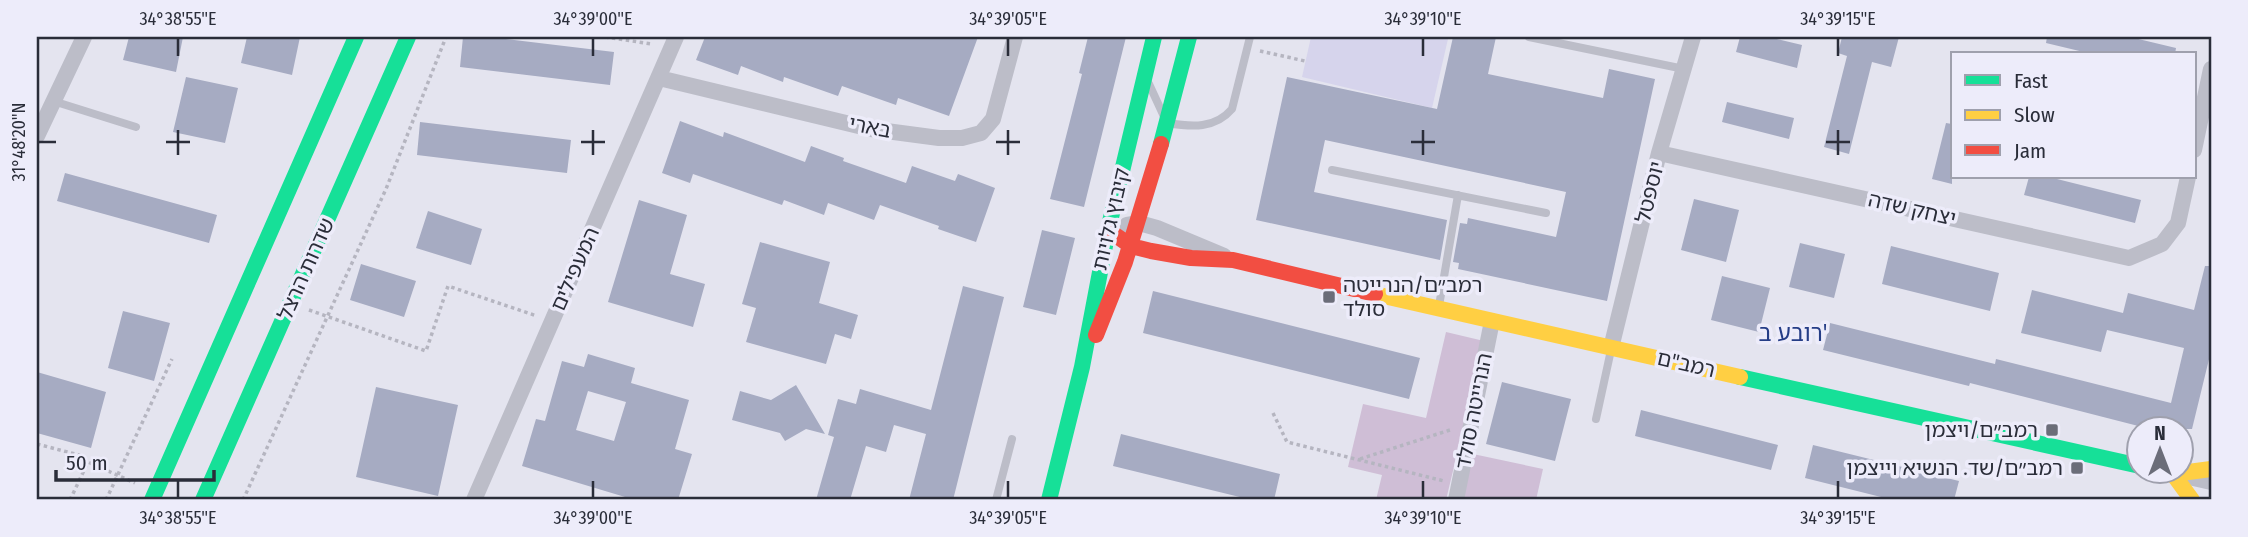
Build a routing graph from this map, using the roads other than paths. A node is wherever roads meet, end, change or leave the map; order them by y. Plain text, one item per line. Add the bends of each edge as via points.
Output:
1 (84, 37) edge
2 (356, 37) edge
3 (408, 37) edge
4 (1015, 37) edge
5 (1154, 37) edge
6 (1189, 37) edge
7 (1250, 37) edge
8 (1529, 37) edge
9 (1693, 37) edge
10 (674, 42) edge
11 (1684, 69) junction
12 (2211, 69) edge
13 (1145, 72) junction
14 (659, 78) junction
15 (53, 101) junction
16 (1167, 123) junction
17 (136, 127) dead end
18 (37, 136) edge
19 (2196, 140) edge
20 (1659, 153) junction
21 (1332, 170) dead end
22 (2188, 178) edge
23 (1458, 195) junction
24 (1546, 213) dead end
25 (1139, 223) junction
26 (1108, 230) junction
27 (1131, 246) junction
28 (1233, 260) junction
29 (1438, 309) junction
30 (1492, 321) junction
31 (1611, 348) junction
32 (1082, 367) junction
33 (1596, 419) dead end
34 (1012, 439) dead end
35 (2126, 463) edge
36 (2177, 484) edge
37 (1458, 493) edge
38 (152, 500) edge
39 (203, 500) edge
40 (474, 500) edge
41 (996, 500) edge
42 (1049, 500) edge
43 (2192, 500) edge

1 - 15 street
2 - 38 street
3 - 39 street, שדרות הרצל
4 - 14 street, בארי via 993,119 981,133 962,138 871,129
5 - 13 street, קיבוץ גלויות
6 - 16 street, קיבוץ גלויות
7 - 16 lane via 1236,98 1225,117 1204,125
8 - 11 lane
9 - 11 street, יוספטל
10 - 14 street, המעפילים
11 - 20 street, יוספטל
12 - 19 street
13 - 16 lane
13 - 26 street, קיבוץ גלויות
14 - 40 street, המעפילים
15 - 17 lane
15 - 18 street
16 - 25 street, קיבוץ גלויות
20 - 22 street, יצחק שדה via 2129,258 2162,244 2178,223
20 - 31 street, יוספטל
21 - 23 lane
23 - 24 lane
23 - 29 lane
25 - 26 street
25 - 27 street, קיבוץ גלויות
25 - 28 street, רמב"ם
26 - 27 street, רמב"ם
26 - 32 street, קיבוץ גלויות
27 - 28 street, רמב"ם via 1191,258
27 - 32 street, קיבוץ גלויות
28 - 29 street, רמב"ם
29 - 30 street, רמב"ם
30 - 31 street, רמב"ם
30 - 37 street, הנרייטה סולד
31 - 33 lane
31 - 35 street, רמב"ם
32 - 42 street, קיבוץ גלויות
34 - 41 lane
36 - 43 street

